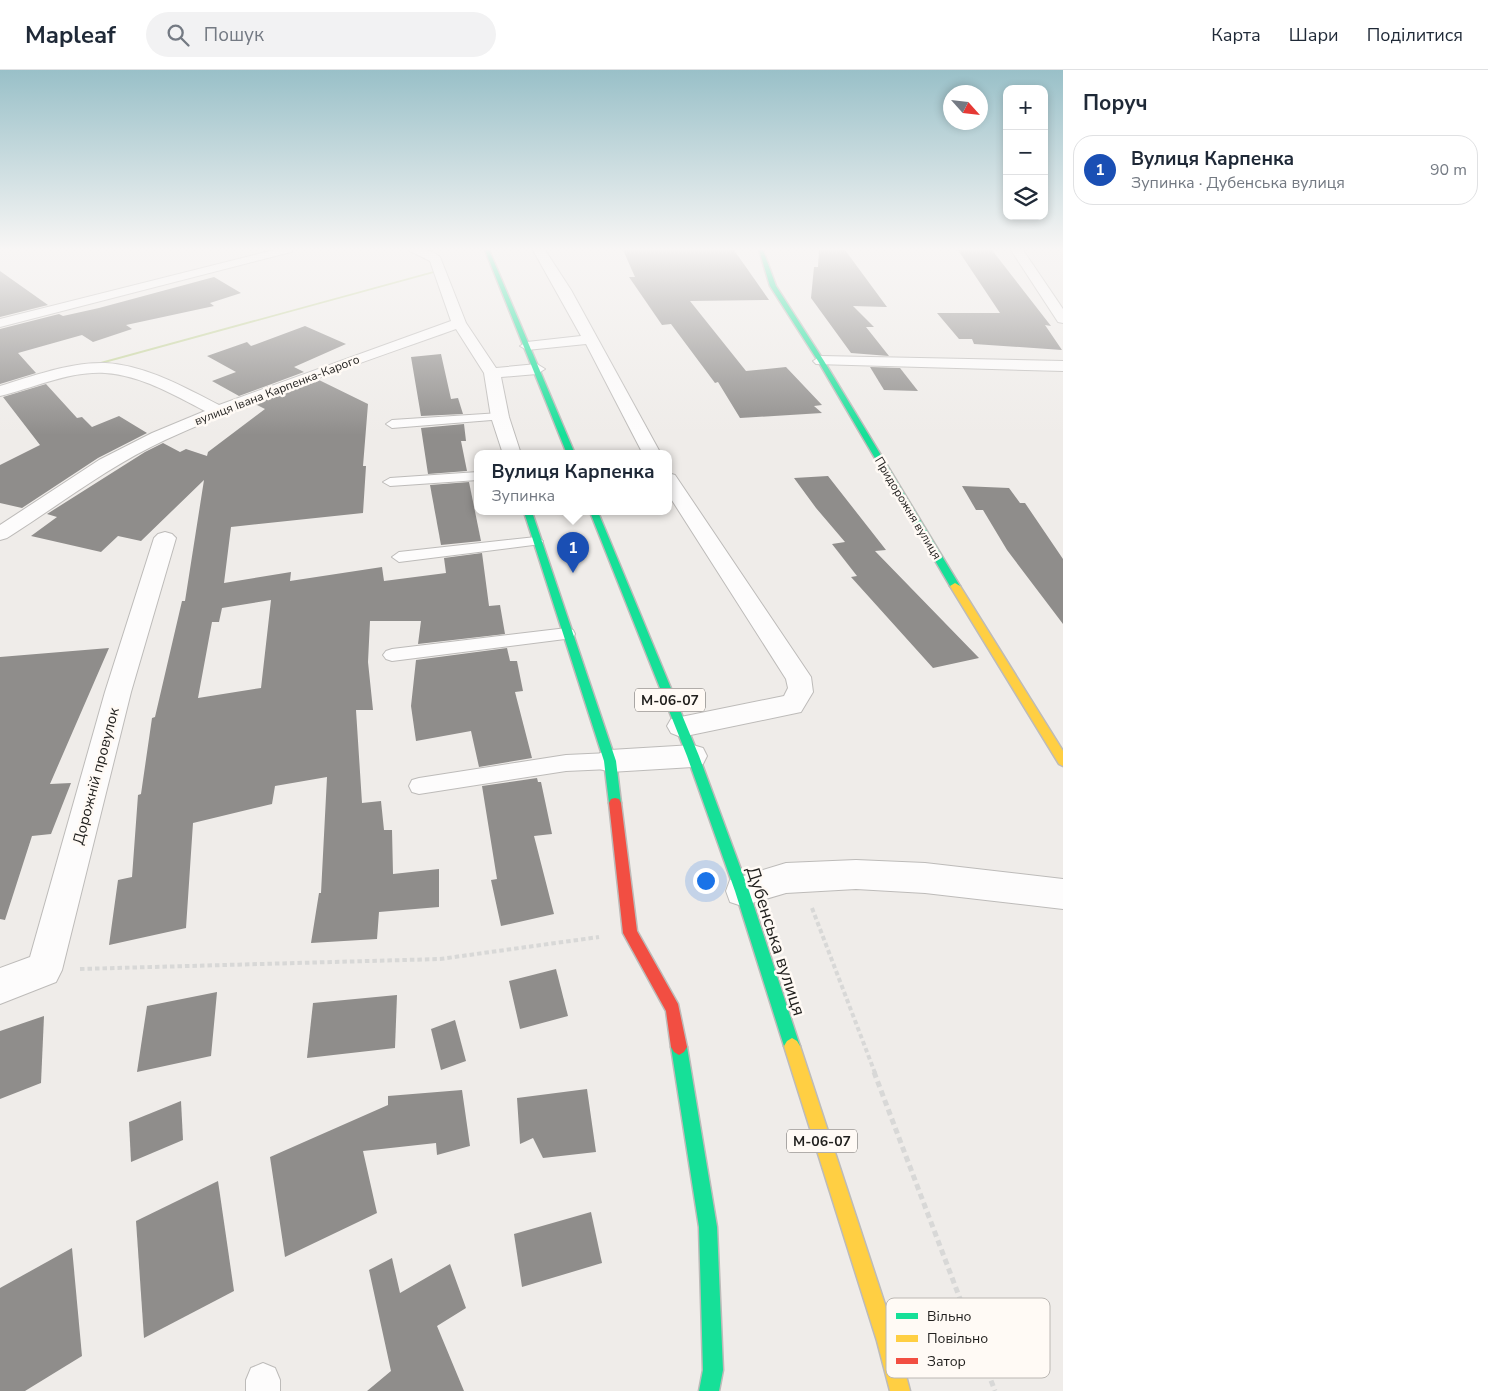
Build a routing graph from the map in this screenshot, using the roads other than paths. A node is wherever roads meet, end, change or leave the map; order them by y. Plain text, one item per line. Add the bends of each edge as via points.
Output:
1 (45, 312) edge
2 (455, 312) edge
3 (513, 312) edge
4 (574, 312) edge
5 (789, 312) edge
6 (0, 323) edge
7 (459, 323) junction
8 (590, 339) junction
9 (527, 346) junction
10 (821, 361) junction
11 (1063, 366) edge
12 (537, 369) junction
13 (492, 373) junction
14 (0, 391) edge
15 (218, 411) junction
16 (500, 417) junction
17 (392, 424) dead end
18 (511, 450) edge
19 (569, 450) edge
20 (650, 450) edge
21 (474, 476) edge
22 (390, 482) dead end
23 (672, 485) edge
24 (529, 515) edge
25 (595, 515) edge
26 (0, 534) edge
27 (164, 538) dead end
28 (536, 541) junction
29 (399, 558) dead end
30 (567, 634) junction
31 (392, 655) dead end
32 (681, 726) junction
33 (1060, 751) edge
34 (693, 756) junction
35 (610, 761) junction
36 (419, 786) dead end
37 (742, 891) junction
38 (1063, 894) edge
39 (0, 986) edge
40 (886, 1339) edge
41 (897, 1378) edge
42 (709, 1391) edge
43 (900, 1391) edge

1 - 6 street
2 - 7 street
3 - 9 street
4 - 8 street
5 - 10 street, Придорожня вулиця
7 - 13 street
7 - 15 street, вулиця Івана Карпенка-Карого
8 - 9 street
8 - 20 street
9 - 12 street
10 - 11 street
10 - 33 street, Придорожня вулиця via 916,523
12 - 13 street
12 - 19 street
13 - 16 street
14 - 15 street via 103,367 123,370
15 - 26 street, вулиця Івана Карпенка-Карого via 106,464
16 - 17 lane
16 - 18 street
21 - 22 lane
23 - 32 street via 802,687 801,694 792,705
24 - 28 street
25 - 32 street, Дубенська вулиця / М-06-07
27 - 39 street, Дорожній провулок via 118,692 44,970
28 - 29 lane
28 - 30 street
30 - 31 lane
30 - 35 street
32 - 34 street, Дубенська вулиця / М-06-07
34 - 35 street
34 - 37 street, Дубенська вулиця / М-06-07
35 - 36 lane via 566,763
35 - 42 street via 630,933 673,1010 708,1227 713,1370
37 - 38 street via 784,878 890,876 956,880
37 - 40 street, Дубенська вулиця / М-06-07
41 - 43 street, Дубенська вулиця / М-06-07

